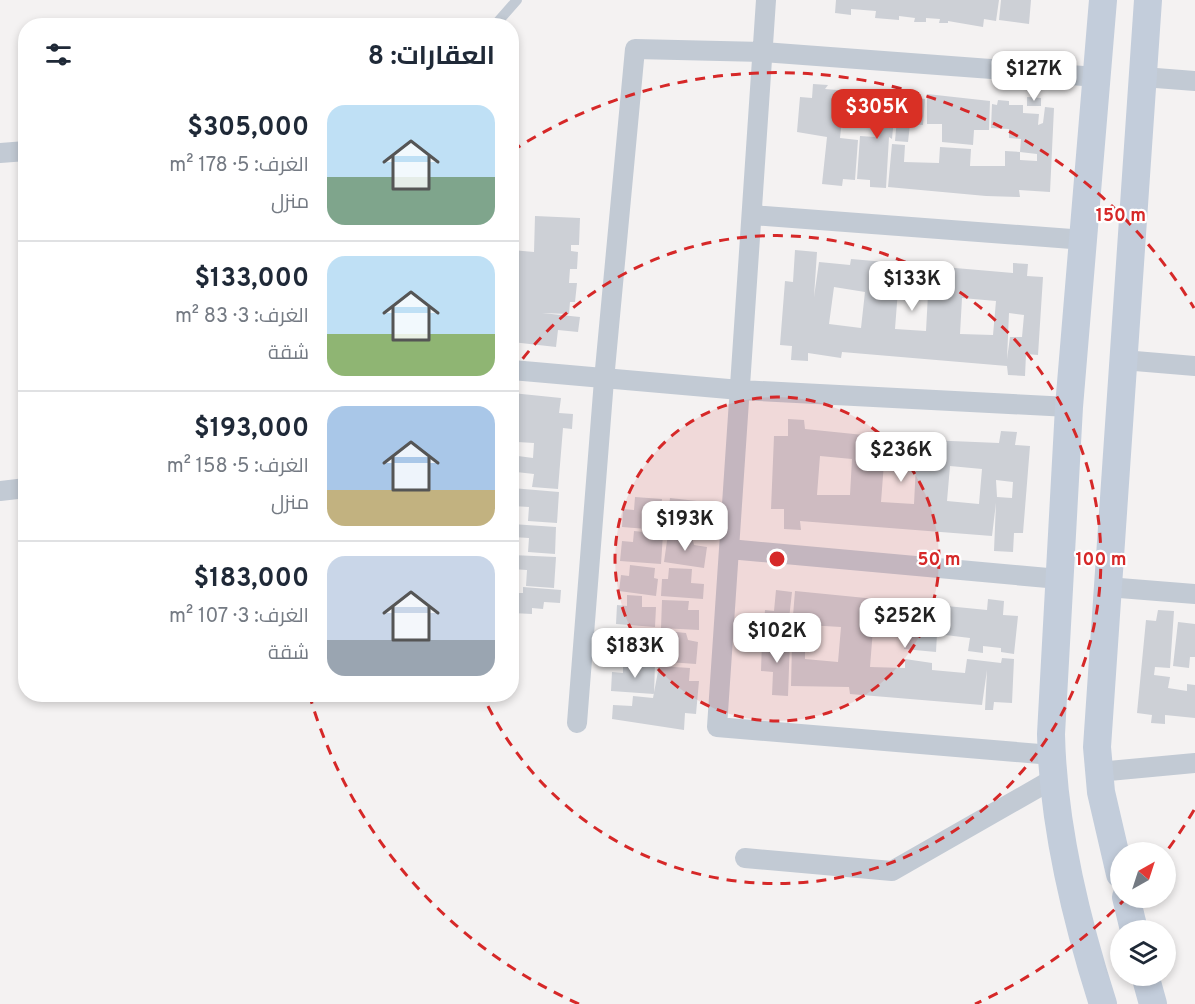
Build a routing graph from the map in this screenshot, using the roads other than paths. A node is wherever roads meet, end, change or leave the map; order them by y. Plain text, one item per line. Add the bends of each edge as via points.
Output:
1 (517, 0) edge
2 (766, 0) edge
3 (1103, 0) edge
4 (1148, 0) edge
5 (501, 18) edge
6 (763, 52) junction
7 (1097, 77) junction
8 (1143, 77) junction
9 (1195, 81) edge
10 (18, 152) edge
11 (0, 153) edge
12 (752, 215) junction
13 (1085, 240) junction
14 (1123, 360) junction
15 (1195, 366) edge
16 (519, 371) edge
17 (604, 380) junction
18 (740, 390) junction
19 (1069, 406) junction
20 (18, 489) edge
21 (0, 491) edge
22 (729, 549) junction
23 (1059, 579) junction
24 (1107, 587) junction
25 (1195, 594) edge
26 (577, 723) dead end
27 (1195, 763) edge
28 (1052, 767) junction
29 (1098, 772) junction
30 (1113, 842) edge
31 (745, 858) dead end
32 (1148, 986) edge
33 (1103, 1004) edge
34 (1153, 1004) edge

1 - 5 lane
2 - 6 street
3 - 7 street
4 - 8 street
6 - 7 street
6 - 12 street
6 - 17 street via 635,49
7 - 13 street
8 - 9 street
8 - 14 street
10 - 11 street
12 - 13 street
12 - 18 street
13 - 19 street
14 - 15 street
14 - 24 street
16 - 17 street
17 - 18 street
17 - 26 street
18 - 19 street
18 - 22 street
19 - 23 street
20 - 21 street
22 - 23 street
22 - 28 street via 717,727
23 - 28 street
24 - 25 street
24 - 29 street
27 - 29 street
28 - 31 street via 892,871
28 - 33 street via 1076,903
29 - 30 street
32 - 34 street

